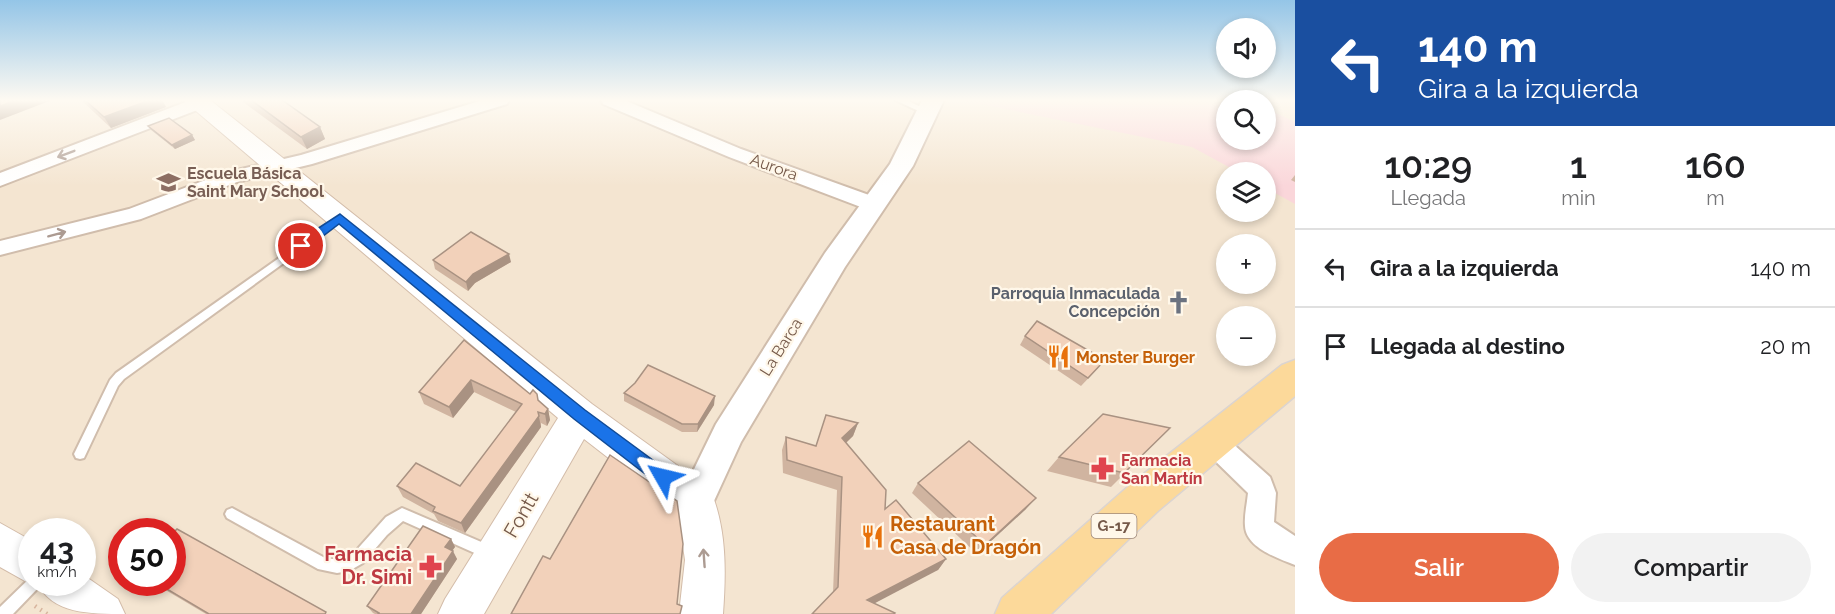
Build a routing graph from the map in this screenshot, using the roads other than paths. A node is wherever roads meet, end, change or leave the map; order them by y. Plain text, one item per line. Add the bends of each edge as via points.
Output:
1 (128, 129) edge
2 (231, 129) edge
3 (407, 129) edge
4 (677, 129) edge
5 (920, 129) edge
6 (276, 166) junction
7 (0, 180) edge
8 (873, 204) junction
9 (340, 218) junction
10 (0, 249) edge
11 (1295, 375) edge
12 (579, 415) junction
13 (1214, 443) junction
14 (80, 454) dead end
15 (696, 502) junction
16 (232, 514) dead end
17 (0, 543) edge
18 (1295, 551) edge
19 (18, 555) edge
20 (497, 556) junction
21 (20, 596) edge
22 (78, 596) edge
23 (3, 614) edge
24 (104, 614) edge
25 (460, 614) edge
26 (701, 614) edge
27 (1018, 614) edge

1 -> 7 street
2 - 6 main road
3 - 6 street
4 - 8 street, Aurora
5 - 8 street, La Barca via 901,166
6 - 9 main road
10 -> 6 street via 134,214 231,177
8 - 15 street, La Barca via 728,434
9 - 12 main road
9 - 14 lane via 120,376
11 - 13 main road, G-17
12 - 15 main road
12 - 20 main road, Fontt
13 - 18 street via 1260,486 1259,528 1272,540
13 - 27 main road, G-17 via 1145,497
26 -> 15 main road via 706,560
16 - 20 lane via 337,569 354,564 391,519 402,513
17 - 19 main road
20 - 25 main road, Fontt
21 - 23 lane
22 - 24 main road

